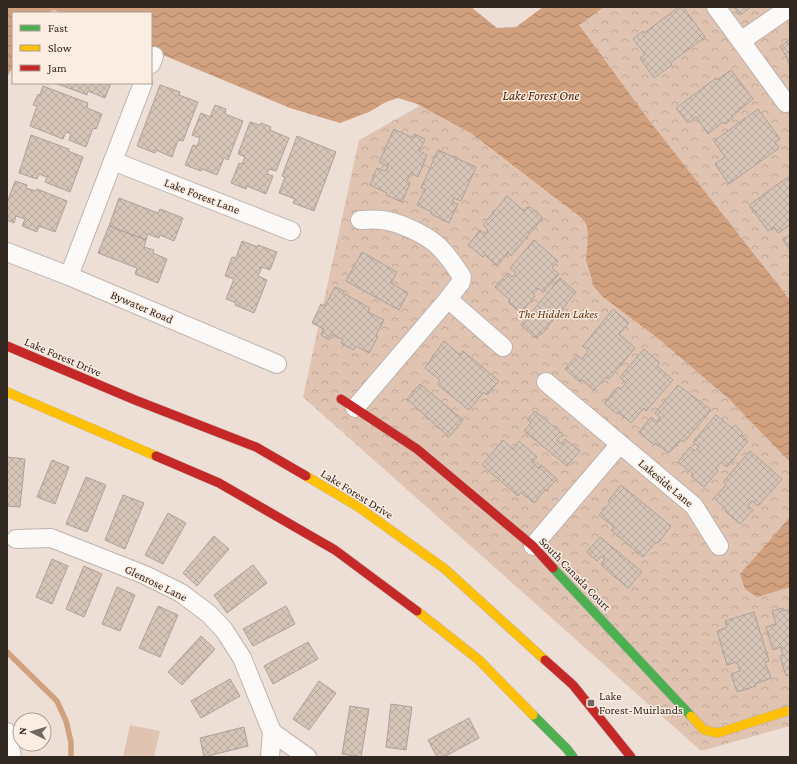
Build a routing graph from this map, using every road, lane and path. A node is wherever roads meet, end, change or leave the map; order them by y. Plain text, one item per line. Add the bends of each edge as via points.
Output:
1 (716, 7) edge
2 (790, 7) edge
3 (741, 41) junction
4 (143, 84) edge
5 (786, 103) dead end
6 (113, 161) junction
7 (360, 220) dead end
8 (292, 231) dead end
9 (7, 252) edge
10 (69, 276) junction
11 (448, 299) junction
12 (7, 346) edge
13 (503, 347) dead end
14 (276, 364) dead end
15 (546, 382) dead end
16 (7, 392) edge
17 (348, 404) joint
18 (620, 444) junction
19 (16, 539) dead end
20 (533, 546) junction
21 (719, 546) dead end
22 (790, 710) edge
23 (7, 732) edge
24 (272, 732) junction
25 (12, 757) edge
26 (270, 757) edge
27 (307, 757) edge
28 (573, 757) edge
29 (631, 757) edge

1 - 3 street
2 - 3 street
3 - 5 street
4 - 6 street
6 - 8 street, Lake Forest Lane
6 - 10 street
7 - 11 street via 382,220 428,237 449,257 462,277
9 - 10 street, Bywater Road
10 - 14 street, Bywater Road
11 - 13 street
11 - 17 street
12 - 29 main road, Lake Forest Drive via 256,447 357,506 445,569 567,679
15 - 18 street, Lakeside Lane
16 - 28 main road via 219,483 335,550 479,660
17 - 20 main road, South Canada Court via 417,449
18 - 20 street
18 - 21 street, Lakeside Lane via 694,506
19 - 24 street, Glenrose Lane via 51,538 181,593 209,614 242,658
20 - 22 main road, South Canada Court via 704,730 718,732
23 - 25 street
24 - 26 street, Glenrose Lane
24 - 27 street

